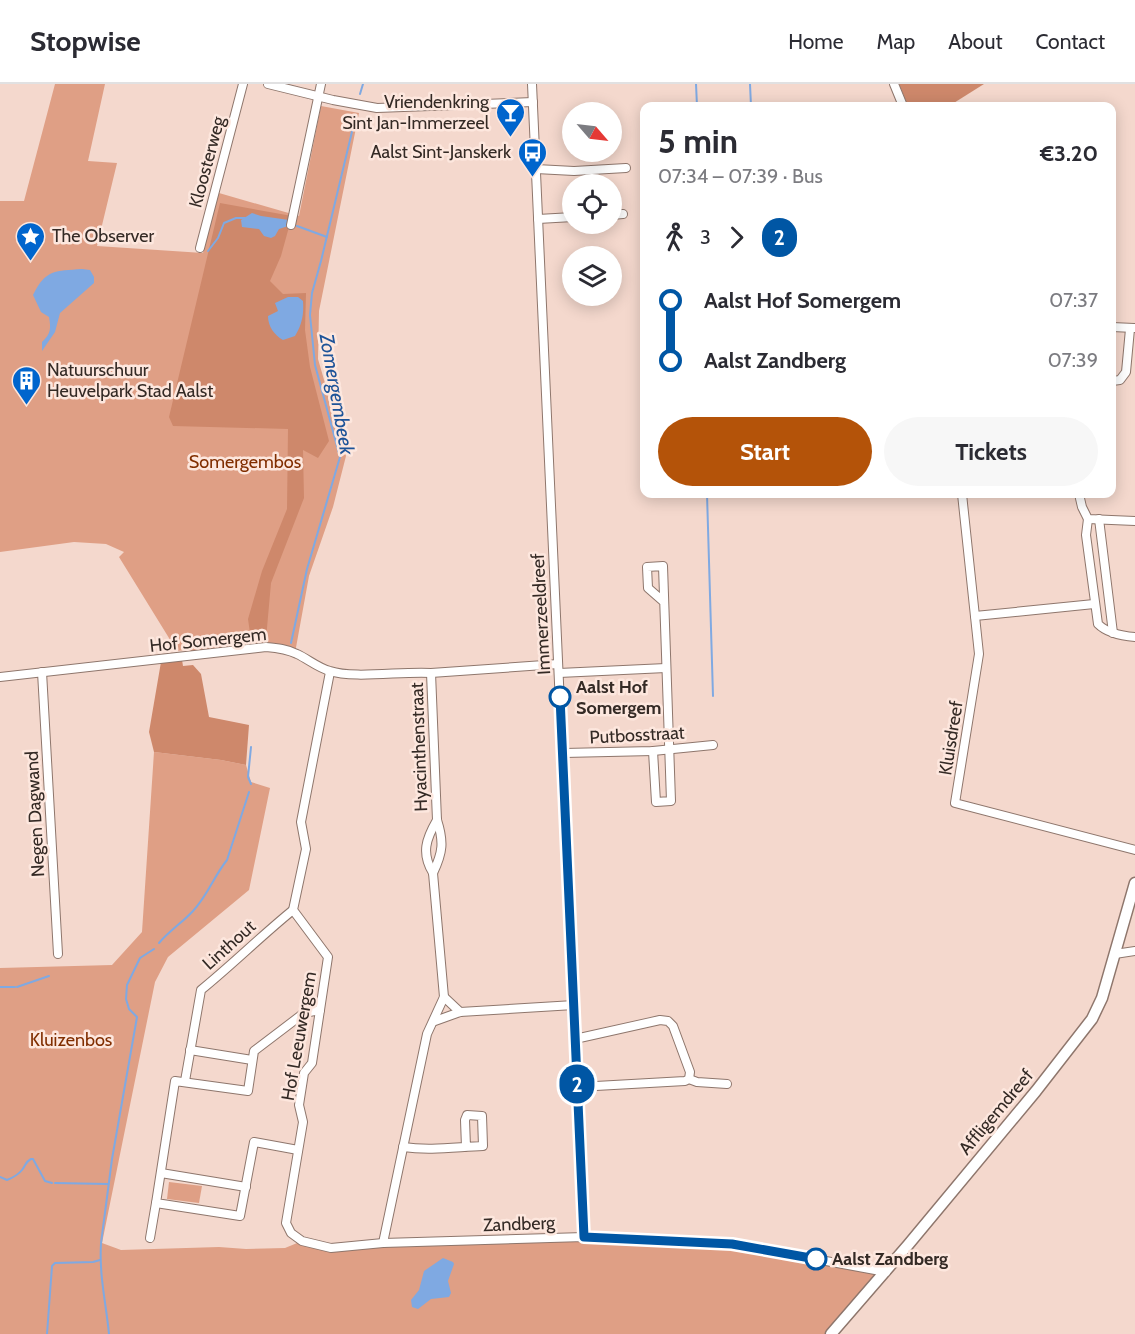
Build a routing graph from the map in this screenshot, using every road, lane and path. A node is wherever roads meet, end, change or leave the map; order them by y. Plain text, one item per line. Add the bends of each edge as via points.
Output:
1 (243, 84) edge
2 (268, 84) edge
3 (307, 84) edge
4 (321, 84) edge
5 (532, 84) edge
6 (894, 84) edge
7 (305, 93) junction
8 (320, 97) junction
9 (533, 102) junction
10 (901, 102) edge
11 (626, 168) dead end
12 (536, 169) junction
13 (562, 218) edge
14 (538, 219) junction
15 (292, 223) dead end
16 (200, 248) dead end
17 (1116, 327) edge
18 (1133, 328) edge
19 (1116, 380) edge
20 (962, 498) edge
21 (1080, 498) edge
22 (1088, 519) junction
23 (1099, 519) junction
24 (1135, 521) edge
25 (664, 602) junction
26 (1095, 604) junction
27 (975, 616) junction
28 (1113, 633) junction
29 (1135, 637) edge
30 (558, 664) junction
31 (666, 668) junction
32 (42, 672) junction
33 (330, 672) junction
34 (431, 673) junction
35 (559, 673) junction
36 (0, 677) edge
37 (713, 745) dead end
38 (670, 749) junction
39 (653, 751) junction
40 (564, 753) junction
41 (437, 820) junction
42 (1135, 850) edge
43 (433, 873) junction
44 (1135, 883) edge
45 (293, 910) junction
46 (1135, 951) edge
47 (58, 954) dead end
48 (1115, 954) junction
49 (444, 997) junction
50 (574, 1005) junction
51 (320, 1010) junction
52 (460, 1012) junction
53 (435, 1021) junction
54 (575, 1039) junction
55 (190, 1050) junction
56 (252, 1060) junction
57 (689, 1079) junction
58 (185, 1082) junction
59 (727, 1084) dead end
60 (578, 1087) junction
61 (403, 1147) junction
62 (466, 1147) junction
63 (298, 1150) junction
64 (161, 1173) junction
65 (246, 1187) junction
66 (156, 1203) junction
67 (584, 1237) junction
68 (150, 1238) dead end
69 (383, 1243) junction
70 (331, 1248) joint
71 (886, 1272) junction
72 (831, 1334) edge

1 - 16 street, Kloosterweg
2 - 7 street
3 - 7 street
4 - 8 street
5 - 9 street, Immerzeeldreef
6 - 10 street
7 - 8 street
8 - 9 street via 377,108
8 - 15 street
9 - 12 street, Immerzeeldreef
11 - 12 street
12 - 14 street, Immerzeeldreef
13 - 14 street
14 - 30 street, Immerzeeldreef
17 - 18 street
18 - 19 street via 1126,372
20 - 27 street, Kluisdreef
21 - 22 street
22 - 23 street
22 - 26 street via 1086,535
23 - 24 street
23 - 28 street
25 - 25 street via 648,588 647,567 663,566
25 - 31 street
26 - 27 street
26 - 28 street via 1097,621
27 - 42 street, Kluisdreef via 979,654 955,803
28 - 29 street
30 - 34 street, Hof Somergem
30 - 35 street, Immerzeeldreef
31 - 35 street
31 - 38 street
32 - 33 street, Hof Somergem via 266,647 298,654
32 - 36 street, Hof Somergem
32 - 47 street, Negen Dagwand
33 - 34 street, Hof Somergem
33 - 45 street via 301,822 306,849
34 - 41 street, Hyacinthenstraat
35 - 40 street, Immerzeeldreef
37 - 38 street, Putbosstraat
38 - 39 street, Putbosstraat
38 - 39 street via 671,801 656,802
39 - 40 street, Putbosstraat
40 - 50 street, Immerzeeldreef
41 - 43 street, Hyacinthenstraat via 441,856
41 - 43 street, Hyacinthenstraat via 426,839 427,863
43 - 49 street, Hyacinthenstraat
44 - 48 street, Affligemdreef
45 - 51 street, Hof Leeuwergem via 328,957
45 - 55 street, Linthout via 201,990
46 - 48 street
48 - 71 street, Affligemdreef via 1092,1019
49 - 52 street
49 - 53 street, Hyacinthenstraat
50 - 52 street
50 - 54 street, Immerzeeldreef
51 - 56 street via 304,1013 254,1051
51 - 63 street, Hof Leeuwergem via 312,1063 304,1073
52 - 53 street
53 - 61 street, Hyacinthenstraat via 427,1035
54 - 57 street via 668,1021 690,1072
54 - 60 street, Immerzeeldreef
55 - 56 street
55 - 58 street, Linthout
56 - 58 street via 248,1091
57 - 59 street
57 - 60 street
58 - 64 street, Linthout via 175,1081
60 - 67 street, Immerzeeldreef
61 - 62 street
61 - 69 street, Hyacinthenstraat
62 - 62 street via 483,1146 482,1116 467,1115
63 - 65 street via 254,1142
63 - 70 street, Hof Leeuwergem via 286,1223 302,1241
64 - 65 street
64 - 66 street, Linthout
65 - 66 street via 240,1216
66 - 68 street, Linthout
67 - 69 street, Zandberg
67 - 71 street, Zandberg via 732,1244
69 - 70 street, Zandberg
71 - 72 street, Affligemdreef

